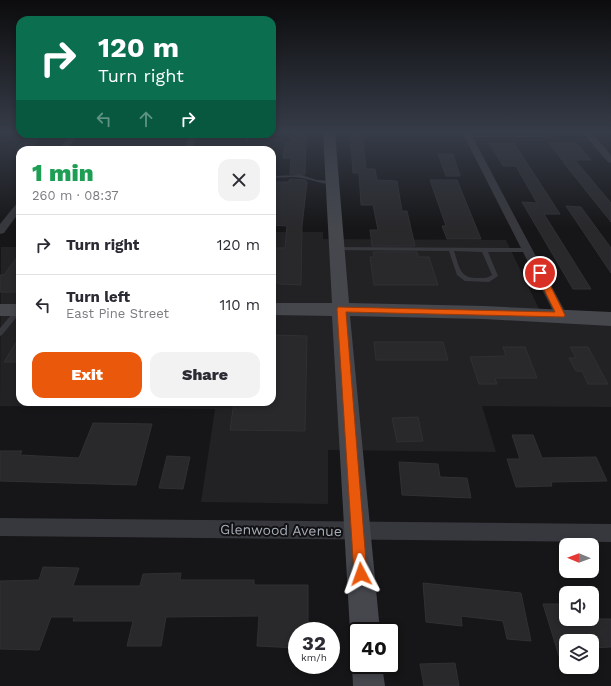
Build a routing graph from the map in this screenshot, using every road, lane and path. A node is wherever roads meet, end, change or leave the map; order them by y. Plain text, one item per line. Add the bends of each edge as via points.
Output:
1 (332, 164) edge
2 (483, 164) edge
3 (276, 177) edge
4 (333, 182) junction
5 (16, 210) edge
6 (0, 230) edge
7 (337, 249) junction
8 (451, 250) junction
9 (484, 250) junction
10 (528, 250) junction
11 (276, 309) edge
12 (341, 309) junction
13 (0, 310) edge
14 (16, 310) edge
15 (16, 315) edge
16 (561, 315) junction
17 (611, 319) edge
18 (0, 333) edge
19 (0, 527) edge
20 (358, 531) junction
21 (611, 533) edge
22 (364, 622) edge
23 (368, 674) edge
24 (369, 686) edge

1 - 4 street
2 - 10 street
3 - 4 lane via 301,176
4 - 7 street
5 - 6 street
7 - 8 lane
7 - 12 street
8 - 9 lane
8 - 9 lane via 460,275 467,280 489,280 495,276
9 - 10 lane
10 - 16 street
11 - 12 street
12 - 16 street
12 - 20 street
13 - 14 street
15 - 18 lane
16 - 17 street
19 - 20 street, Glenwood Avenue
20 - 21 street, Glenwood Avenue
20 - 22 street
23 - 24 street

